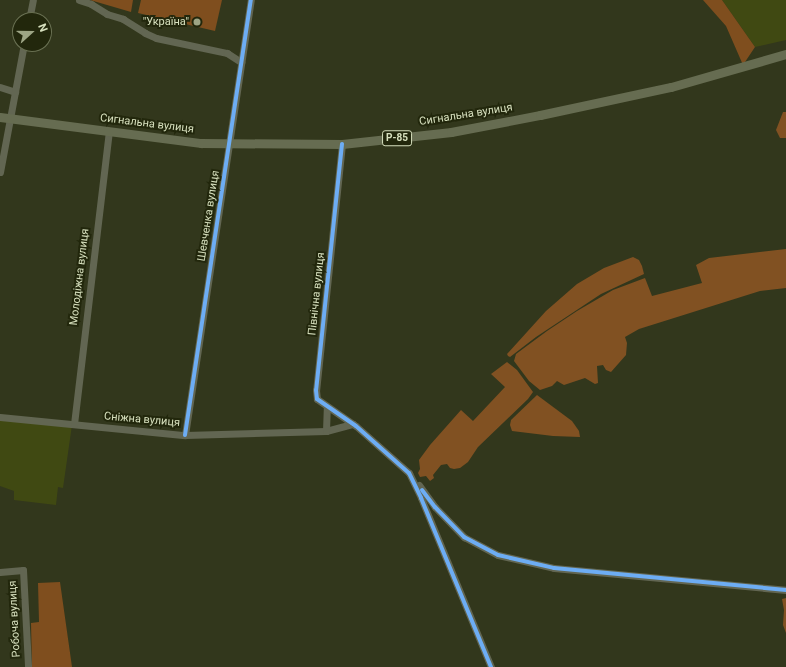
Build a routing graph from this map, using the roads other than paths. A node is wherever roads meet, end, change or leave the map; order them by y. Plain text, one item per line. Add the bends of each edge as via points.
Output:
1 (33, 0) edge
2 (79, 0) edge
3 (251, 0) edge
4 (31, 12) edge
5 (22, 52) edge
6 (786, 54) edge
7 (241, 62) junction
8 (0, 87) edge
9 (15, 92) junction
10 (0, 117) edge
11 (10, 118) junction
12 (109, 132) junction
13 (229, 144) junction
14 (342, 144) junction
15 (0, 172) edge
16 (327, 407) junction
17 (0, 417) edge
18 (74, 424) junction
19 (355, 425) junction
20 (326, 431) junction
21 (185, 435) junction
22 (409, 473) junction
23 (0, 572) edge
24 (786, 590) edge
25 (28, 667) edge
26 (491, 667) edge

1 - 4 street
2 - 7 street via 123,19 156,38 227,53
3 - 7 street, Шевченка вулиця
5 - 9 street
6 - 14 main road, Сигнальна вулиця / Р-85 via 671,86 540,115 451,132
7 - 13 street, Шевченка вулиця
8 - 9 street
9 - 11 street
10 - 11 main road, Сигнальна вулиця / Р-85
11 - 12 main road, Сигнальна вулиця / Р-85
11 - 15 street
12 - 13 main road, Сигнальна вулиця / Р-85
12 - 18 street, Молодіжна вулиця
13 - 14 main road, Сигнальна вулиця / Р-85
13 - 21 street, Шевченка вулиця
14 - 16 street, Північна вулиця via 316,390 317,399
16 - 19 street, Північна вулиця
16 - 20 street
17 - 18 street, Сніжна вулиця
18 - 21 street, Сніжна вулиця
19 - 20 street, Сніжна вулиця
19 - 22 street, Північна вулиця
20 - 21 street, Сніжна вулиця
22 - 24 street via 435,507 464,537 498,555 554,568
22 - 26 street
23 - 25 street, Робоча вулиця via 23,570

